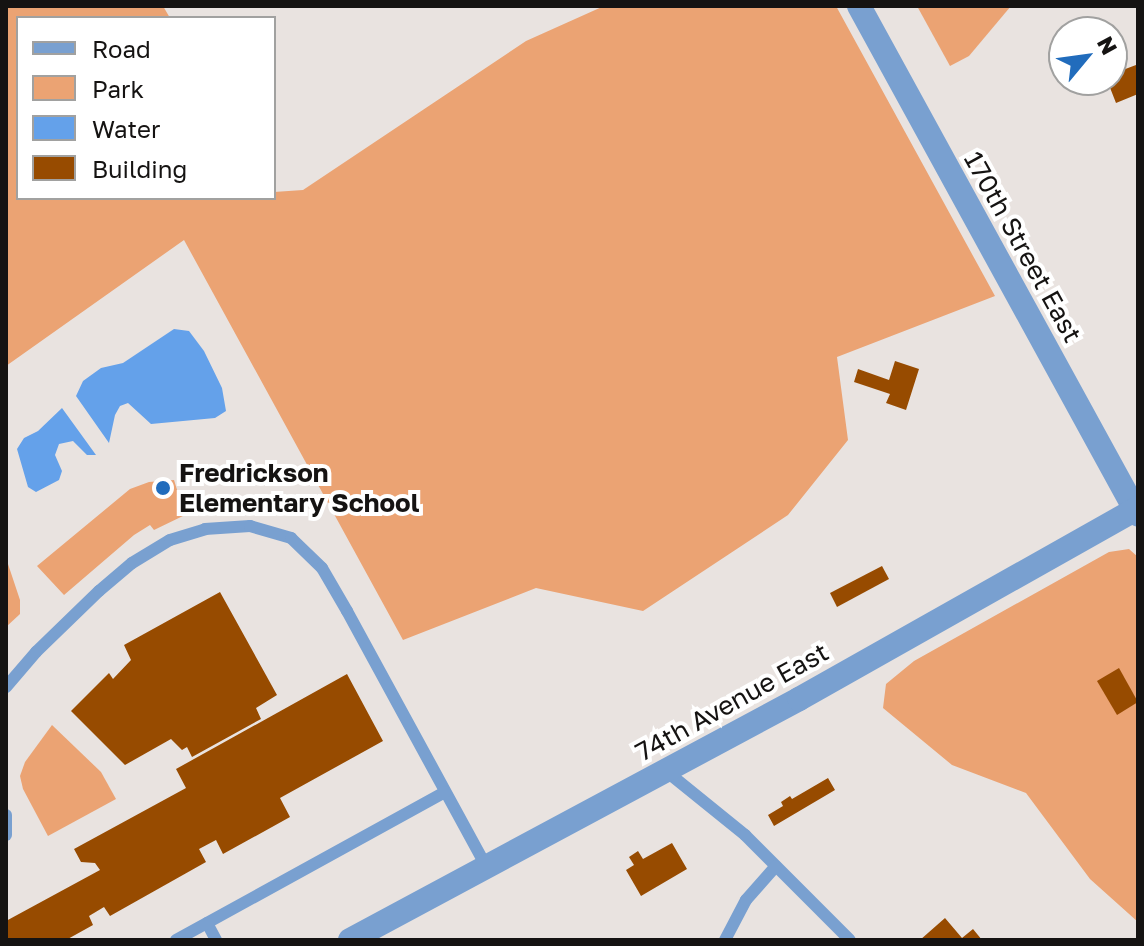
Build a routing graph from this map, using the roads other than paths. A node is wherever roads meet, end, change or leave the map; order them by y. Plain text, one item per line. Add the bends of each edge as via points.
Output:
1 (859, 6) edge
2 (1137, 511) edge
3 (6, 687) edge
4 (666, 771) junction
5 (445, 792) junction
6 (6, 815) edge
7 (6, 835) edge
8 (486, 866) junction
9 (776, 866) junction
10 (207, 923) junction
11 (176, 940) edge
12 (216, 940) edge
13 (350, 940) edge
14 (725, 940) edge
15 (850, 940) edge

1 - 2 street, 170th Street East
2 - 4 street, 74th Avenue East
3 - 5 lane via 132,563 170,540 205,529 250,526 291,538 322,568
4 - 8 street, 74th Avenue East
4 - 9 lane
5 - 8 lane
5 - 10 lane
6 - 7 lane
8 - 13 street, 74th Avenue East
9 - 14 lane via 746,900
9 - 15 lane
10 - 11 lane
10 - 12 lane

